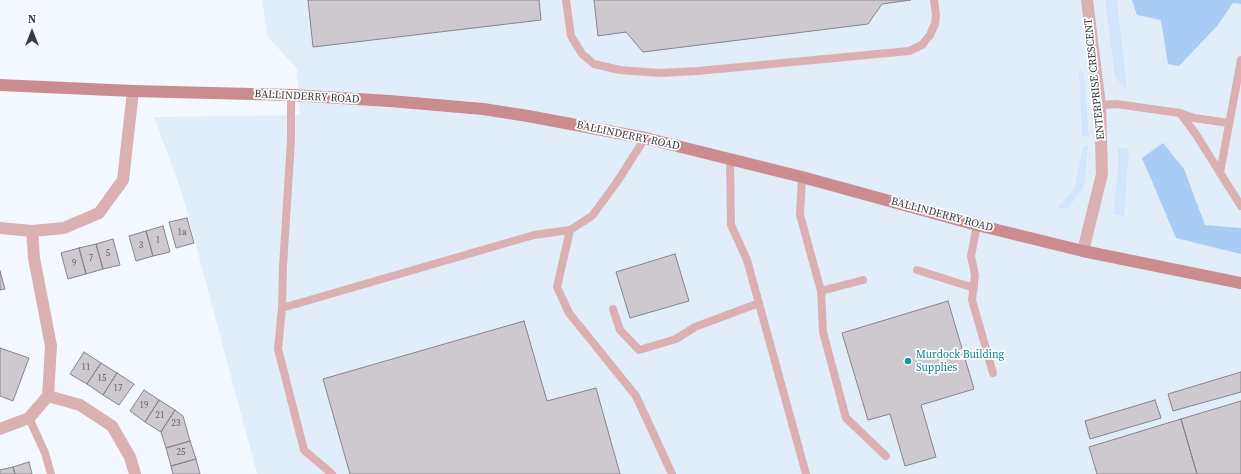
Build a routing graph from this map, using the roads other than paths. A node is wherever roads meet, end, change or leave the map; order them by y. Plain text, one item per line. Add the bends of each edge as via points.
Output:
1 (566, 0) edge
2 (934, 0) edge
3 (1087, 0) edge
4 (1241, 60) edge
5 (0, 85) edge
6 (133, 91) junction
7 (291, 95) junction
8 (1100, 106) junction
9 (1180, 113) junction
10 (1229, 122) junction
11 (645, 138) junction
12 (730, 160) junction
13 (1220, 173) junction
14 (802, 177) junction
15 (1241, 206) edge
16 (977, 225) junction
17 (0, 228) edge
18 (570, 230) junction
19 (32, 231) junction
20 (1083, 251) junction
21 (918, 270) dead end
22 (863, 280) dead end
23 (1241, 283) edge
24 (974, 288) junction
25 (821, 290) junction
26 (759, 303) junction
27 (282, 308) junction
28 (614, 309) dead end
29 (993, 373) dead end
30 (48, 396) junction
31 (29, 418) junction
32 (0, 429) edge
33 (886, 456) dead end
34 (50, 474) edge
35 (135, 474) edge
36 (332, 474) edge
37 (672, 474) edge
38 (806, 474) edge

1 - 2 lane via 571,36 582,54 594,64 620,70 659,73 909,51 922,45 930,35 935,24
3 - 8 street, ENTERPRISE CRESCENT
4 - 10 lane
5 - 6 main road, BALLINDERRY ROAD
6 - 7 main road, BALLINDERRY ROAD
6 - 19 street via 123,180 99,213 64,228
7 - 11 main road, BALLINDERRY ROAD via 483,109
7 - 27 lane
8 - 9 lane via 1116,104
8 - 20 street, ENTERPRISE CRESCENT via 1102,174
9 - 10 lane via 1194,118
9 - 13 lane
10 - 13 lane
11 - 12 main road, BALLINDERRY ROAD
11 - 18 lane via 592,216
12 - 14 main road, BALLINDERRY ROAD
12 - 26 lane via 731,225 747,260
13 - 15 lane
14 - 16 main road, BALLINDERRY ROAD
14 - 25 lane via 800,215
16 - 20 main road, BALLINDERRY ROAD
16 - 24 lane via 971,256 975,276
17 - 19 street
18 - 27 lane via 534,235
18 - 37 lane via 557,287 569,313 636,396
19 - 30 street via 34,258 51,346
20 - 23 main road, BALLINDERRY ROAD
21 - 24 lane
22 - 25 lane
24 - 29 lane via 972,300
25 - 33 lane via 823,332 846,418
26 - 28 lane via 695,327 676,339 639,350 620,330
26 - 38 lane
27 - 36 lane via 278,350 304,450
30 - 31 street
30 - 35 street via 80,405 112,426 130,457
31 - 32 street
31 - 34 lane via 45,452

